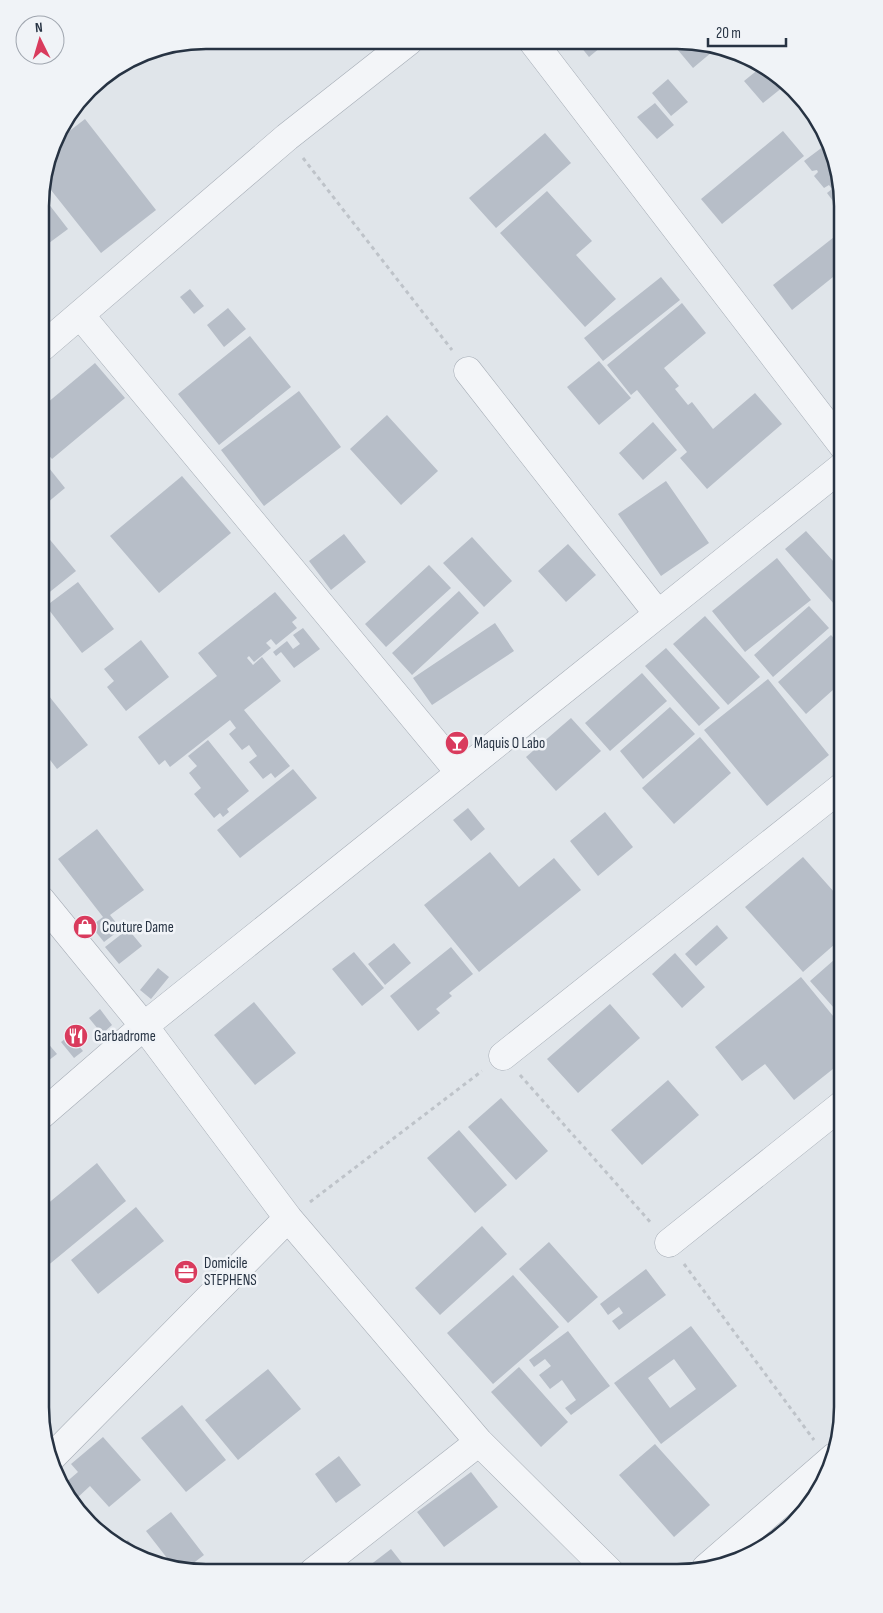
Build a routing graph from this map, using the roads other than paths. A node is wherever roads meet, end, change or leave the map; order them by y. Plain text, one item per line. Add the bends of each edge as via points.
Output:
1 (399, 49) edge
2 (538, 49) edge
3 (81, 316) junction
4 (49, 342) edge
5 (468, 371) road end
6 (834, 434) edge
7 (834, 473) edge
8 (658, 614) junction
9 (460, 773) junction
10 (834, 793) edge
11 (49, 910) edge
12 (144, 1026) junction
13 (503, 1056) road end
14 (49, 1108) edge
15 (834, 1111) edge
16 (288, 1218) junction
17 (669, 1243) dead end
18 (479, 1442) junction
19 (56, 1453) edge
20 (822, 1466) edge
21 (716, 1559) edge
22 (323, 1564) edge
23 (602, 1564) edge

1 - 3 street via 287,137
2 - 6 street
3 - 4 street
3 - 9 street
5 - 8 street
7 - 8 street
8 - 9 street
9 - 12 street
10 - 13 street
11 - 12 street
12 - 14 street
12 - 16 street
15 - 17 street
16 - 18 street
16 - 19 street
18 - 22 street
18 - 23 street
20 - 21 street

